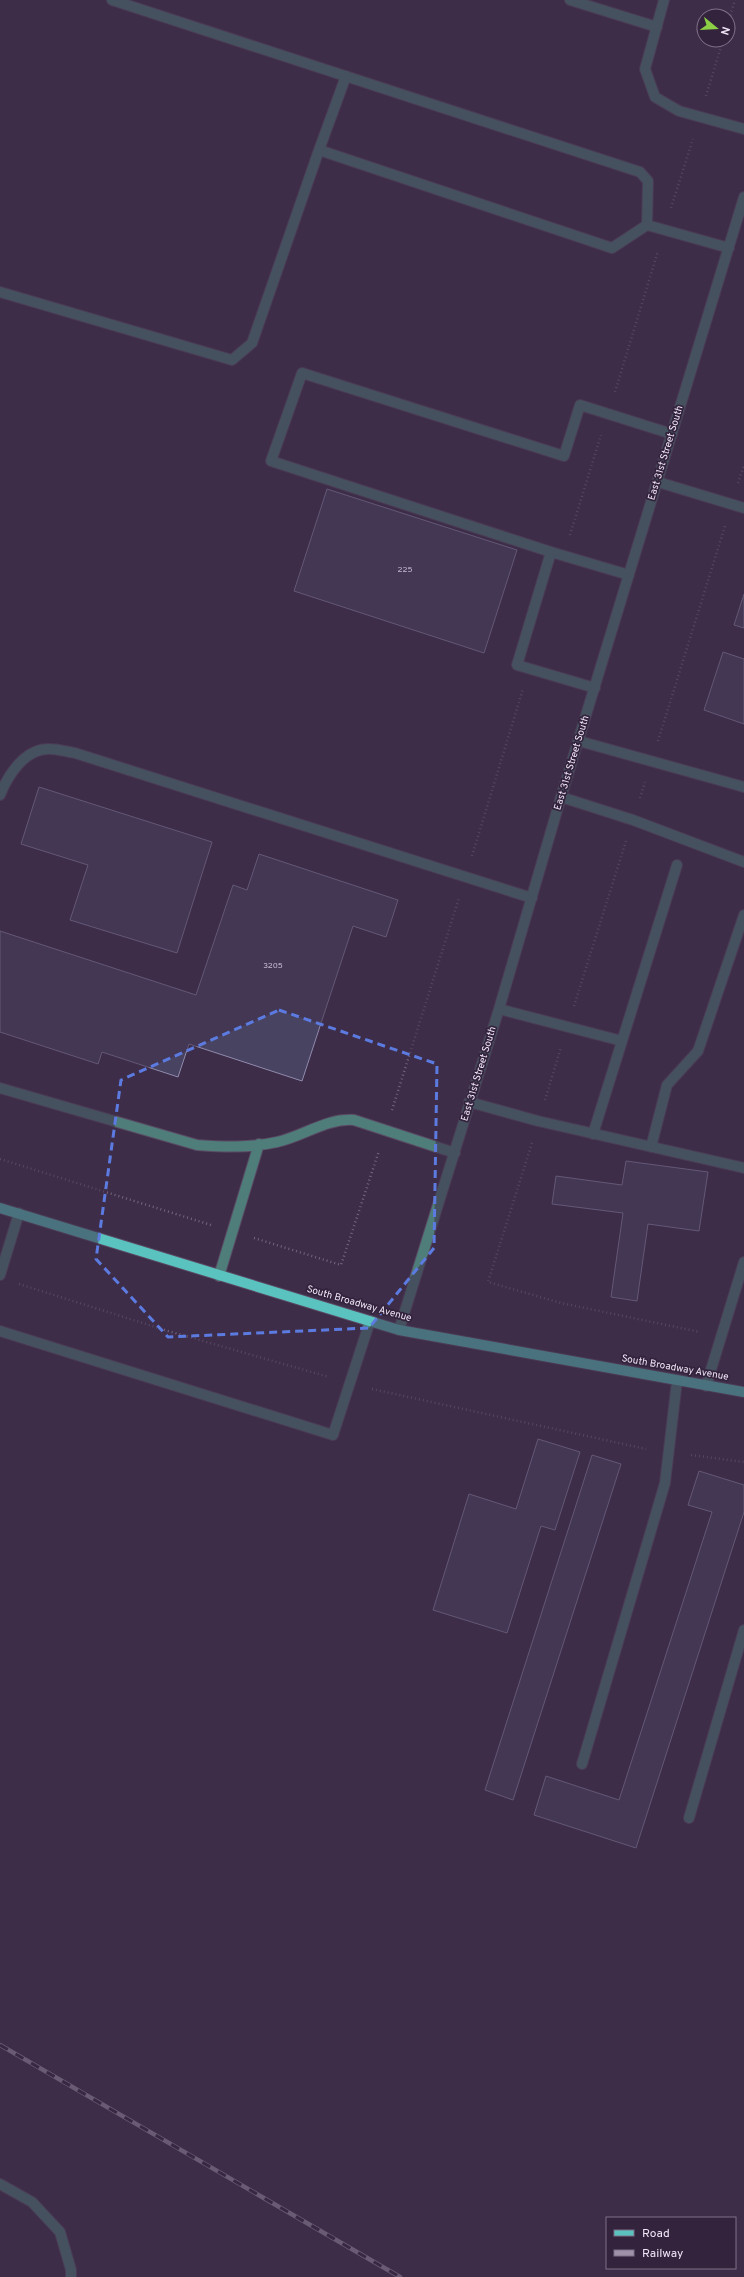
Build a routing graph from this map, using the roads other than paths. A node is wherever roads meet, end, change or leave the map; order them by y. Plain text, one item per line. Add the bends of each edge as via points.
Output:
1 (112, 0) edge
2 (570, 0) edge
3 (664, 0) edge
4 (657, 27) junction
5 (346, 76) junction
6 (744, 129) edge
7 (319, 150) junction
8 (744, 197) edge
9 (647, 225) junction
10 (728, 248) junction
11 (0, 292) edge
12 (672, 434) junction
13 (658, 482) junction
14 (744, 508) edge
15 (551, 552) junction
16 (629, 575) junction
17 (594, 688) junction
18 (579, 741) junction
19 (744, 787) edge
20 (0, 795) edge
21 (561, 797) junction
22 (744, 862) edge
23 (677, 865) dead end
24 (532, 898) junction
25 (744, 915) edge
26 (499, 1009) junction
27 (622, 1041) junction
28 (0, 1088) edge
29 (469, 1102) junction
30 (593, 1134) junction
31 (259, 1144) junction
32 (651, 1147) junction
33 (455, 1153) junction
34 (744, 1168) edge
35 (0, 1208) edge
36 (19, 1213) junction
37 (744, 1262) edge
38 (0, 1275) edge
39 (219, 1276) junction
40 (370, 1321) junction
41 (399, 1330) junction
42 (0, 1331) edge
43 (677, 1381) junction
44 (706, 1386) junction
45 (744, 1392) edge
46 (744, 1630) edge
47 (582, 1764) dead end
48 (689, 1818) dead end
49 (0, 2184) edge
50 (71, 2277) edge

1 - 5 street
2 - 4 street
3 - 4 street
4 - 6 street via 645,69 655,97 679,111
5 - 7 street
5 - 9 street via 640,172 648,181
7 - 9 street via 612,248
7 - 11 street via 252,343 232,360
8 - 10 street, East 31st Street South
9 - 10 street
10 - 12 street, East 31st Street South
12 - 13 street, East 31st Street South
12 - 15 street via 580,405 564,456 302,374 271,461
13 - 14 street
13 - 16 street, East 31st Street South
15 - 16 street
15 - 17 street via 517,665
16 - 17 street, East 31st Street South
17 - 18 street, East 31st Street South
18 - 19 street
18 - 21 street, East 31st Street South
20 - 24 street via 14,770 31,754 49,749 75,753
21 - 22 street via 633,820
21 - 24 street, East 31st Street South
23 - 27 street
24 - 26 street, East 31st Street South
25 - 32 street via 698,1051 667,1086
26 - 27 street
26 - 29 street, East 31st Street South
27 - 30 street
28 - 31 street via 197,1146 227,1148
29 - 30 street
29 - 33 street, East 31st Street South
30 - 32 street
31 - 33 street via 299,1135 341,1119 354,1120
31 - 39 street
32 - 34 street
33 - 41 street, East 31st Street South
35 - 36 main road, South Broadway Avenue
36 - 38 street
36 - 39 main road, South Broadway Avenue
37 - 44 street
39 - 40 main road, South Broadway Avenue
40 - 41 main road, South Broadway Avenue
40 - 42 street via 334,1435
41 - 43 main road, South Broadway Avenue
43 - 44 main road, South Broadway Avenue
43 - 47 street via 665,1483
44 - 45 main road, South Broadway Avenue
46 - 48 street
49 - 50 street via 32,2202 60,2232

